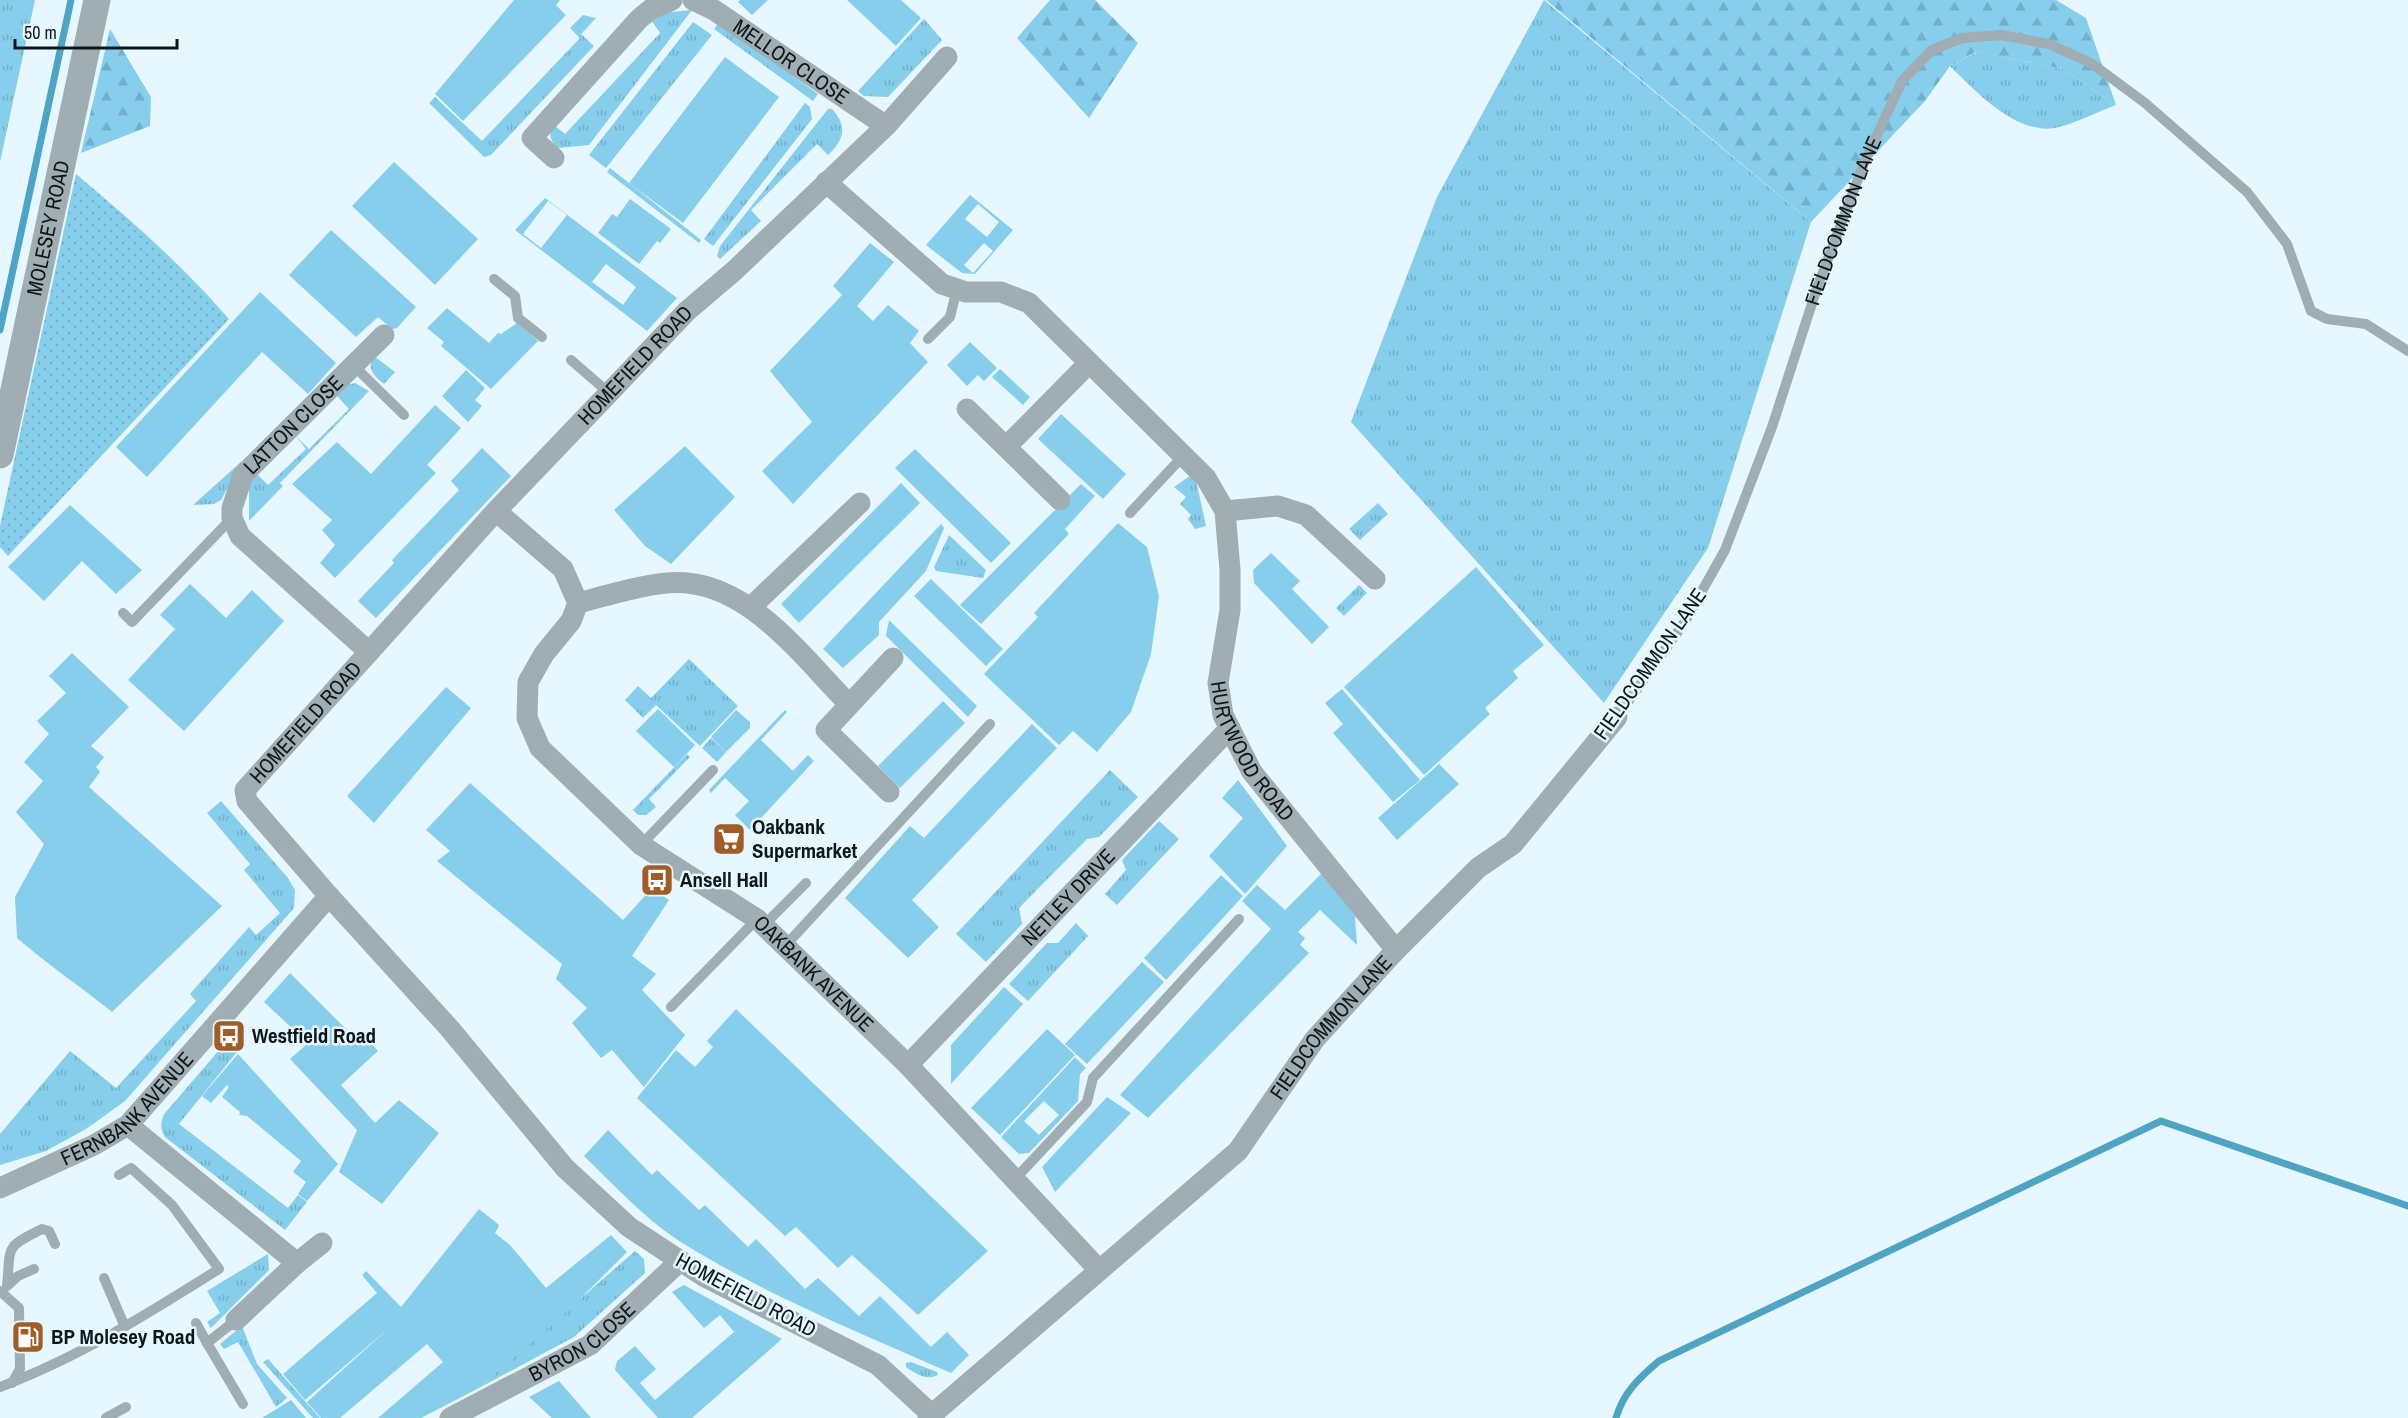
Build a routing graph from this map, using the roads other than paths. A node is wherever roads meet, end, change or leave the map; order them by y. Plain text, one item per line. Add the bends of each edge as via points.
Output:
1 (97, 0) edge
2 (672, 0) edge
3 (693, 0) edge
4 (947, 57) dead end
5 (886, 126) junction
6 (554, 158) dead end
7 (826, 183) junction
8 (494, 279) dead end
9 (957, 289) junction
10 (384, 335) dead end
11 (542, 337) dead end
12 (928, 339) dead end
13 (2408, 351) edge
14 (571, 360) dead end
15 (1089, 363) junction
16 (353, 365) junction
17 (609, 393) junction
18 (967, 409) dead end
19 (404, 415) dead end
20 (1006, 447) junction
21 (0, 455) edge
22 (1184, 455) junction
23 (1060, 500) dead end
24 (860, 503) dead end
25 (496, 511) junction
26 (1225, 511) junction
27 (1130, 513) dead end
28 (232, 518) junction
29 (1375, 579) dead end
30 (578, 603) junction
31 (751, 607) junction
32 (123, 613) dead end
33 (369, 652) junction
34 (893, 658) dead end
35 (849, 704) junction
36 (1617, 717) joint
37 (990, 724) dead end
38 (1230, 728) junction
39 (713, 770) dead end
40 (889, 792) dead end
41 (641, 845) junction
42 (807, 883) dead end
43 (328, 896) junction
44 (1239, 919) dead end
45 (760, 922) junction
46 (785, 946) junction
47 (1396, 950) junction
48 (670, 1007) dead end
49 (908, 1065) junction
50 (128, 1125) junction
51 (119, 1175) dead end
52 (1015, 1179) junction
53 (0, 1188) edge
54 (322, 1243) dead end
55 (55, 1244) dead end
56 (680, 1261) junction
57 (297, 1263) junction
58 (34, 1269) dead end
59 (1099, 1270) junction
60 (104, 1278) dead end
61 (3, 1290) edge
62 (236, 1320) joint
63 (195, 1323) dead end
64 (125, 1327) junction
65 (207, 1343) junction
66 (12, 1383) junction
67 (0, 1387) edge
68 (243, 1404) dead end
69 (126, 1407) dead end
70 (478, 1412) edge
71 (930, 1416) edge
72 (106, 1418) edge
73 (450, 1418) edge

1 - 21 street, MOLESEY ROAD
2 - 6 street via 639,18 532,138
3 - 5 street, MELLOR CLOSE via 714,10
4 - 5 street, HOMEFIELD ROAD
5 - 7 street, HOMEFIELD ROAD
7 - 9 street, HURTWOOD ROAD via 942,284
7 - 17 street, HOMEFIELD ROAD via 734,272 687,311
8 - 11 lane via 515,296 518,318
9 - 12 lane via 950,317
9 - 15 street, HURTWOOD ROAD via 1001,292 1029,303
10 - 16 street, LATTON CLOSE
13 - 36 lane, FIELDCOMMON LANE via 2366,324 2326,319 2311,311 2287,244 2247,192 2145,103 2091,63 2049,44 2001,35 1962,38 1924,56 1902,81 1864,163 1725,550 1683,623
14 - 17 lane
15 - 20 street
15 - 22 street, HURTWOOD ROAD
16 - 19 lane
16 - 28 street, LATTON CLOSE via 243,475 235,494
17 - 25 street, HOMEFIELD ROAD
18 - 20 street
20 - 23 street
22 - 26 street, HURTWOOD ROAD via 1206,478
22 - 27 lane
24 - 31 street
25 - 30 street via 563,569
25 - 33 street, HOMEFIELD ROAD
26 - 29 street via 1278,506 1306,515
26 - 38 street, HURTWOOD ROAD via 1230,610 1218,683 1223,715
28 - 32 lane via 132,622
28 - 33 street via 240,536
30 - 31 street via 636,589 687,583 723,593
30 - 41 street, OAKBANK AVENUE via 571,621 544,654 528,682 527,718 540,748
31 - 35 street
33 - 43 street, HOMEFIELD ROAD via 245,790 247,801
34 - 35 street
35 - 40 street via 826,730
36 - 47 street, FIELDCOMMON LANE via 1513,844 1478,868
37 - 46 lane
38 - 47 street, HURTWOOD ROAD via 1252,772
38 - 49 street, NETLEY DRIVE
39 - 41 lane
41 - 45 street, OAKBANK AVENUE
42 - 45 lane
43 - 50 street, FERNBANK AVENUE
43 - 56 street, HOMEFIELD ROAD via 450,1029 564,1168 629,1227
44 - 52 lane via 1093,1077 1087,1102
45 - 46 street, OAKBANK AVENUE
45 - 48 lane
46 - 49 street, OAKBANK AVENUE
47 - 59 street, FIELDCOMMON LANE via 1316,1039 1238,1151
49 - 52 street, OAKBANK AVENUE
50 - 53 street, FERNBANK AVENUE
50 - 57 street
51 - 64 lane via 131,1168 172,1205 219,1269
52 - 59 street, OAKBANK AVENUE
54 - 57 street
55 - 61 lane via 49,1231 42,1228 14,1243
56 - 70 street, BYRON CLOSE via 590,1345
56 - 71 street, HOMEFIELD ROAD via 878,1365
57 - 62 street
58 - 61 lane via 18,1276
59 - 71 street, FIELDCOMMON LANE
60 - 64 lane
61 - 66 lane via 19,1308 20,1369
62 - 65 lane
63 - 65 lane
64 - 66 lane
65 - 68 lane
66 - 67 lane
69 - 72 lane
70 - 73 street, BYRON CLOSE

